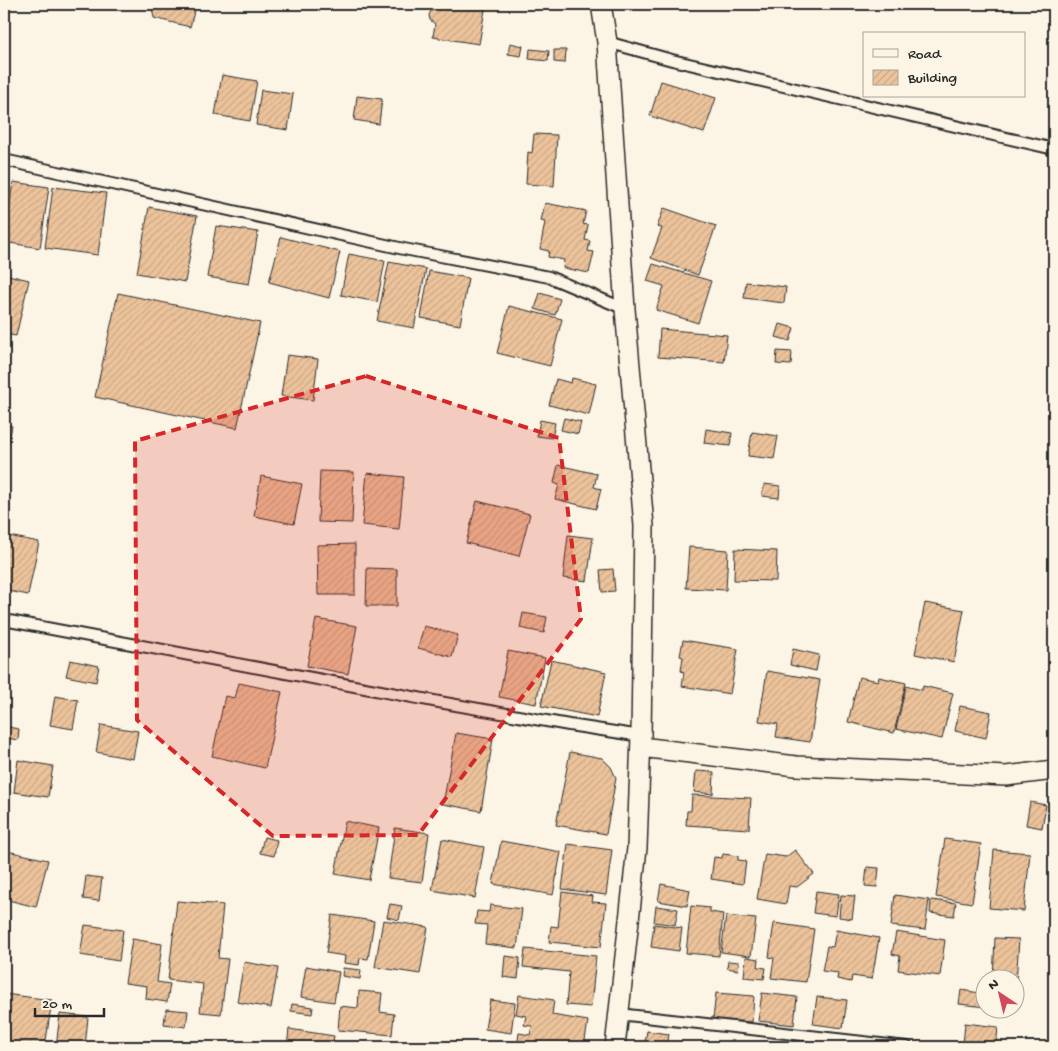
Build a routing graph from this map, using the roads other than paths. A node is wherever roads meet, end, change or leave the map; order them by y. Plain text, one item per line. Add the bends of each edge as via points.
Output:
1 (601, 4) edge
2 (606, 42) junction
3 (1054, 148) edge
4 (4, 160) edge
5 (625, 309) junction
6 (4, 620) edge
7 (641, 742) junction
8 (1054, 770) edge
9 (619, 1014) junction
10 (615, 1047) edge
11 (907, 1047) edge

1 - 2 street
2 - 3 lane
2 - 5 street
4 - 5 lane via 404,249 549,277
5 - 7 street via 644,526
6 - 7 lane via 569,725
7 - 8 street via 796,766 1006,776
7 - 9 street via 637,848
9 - 10 street
9 - 11 lane

